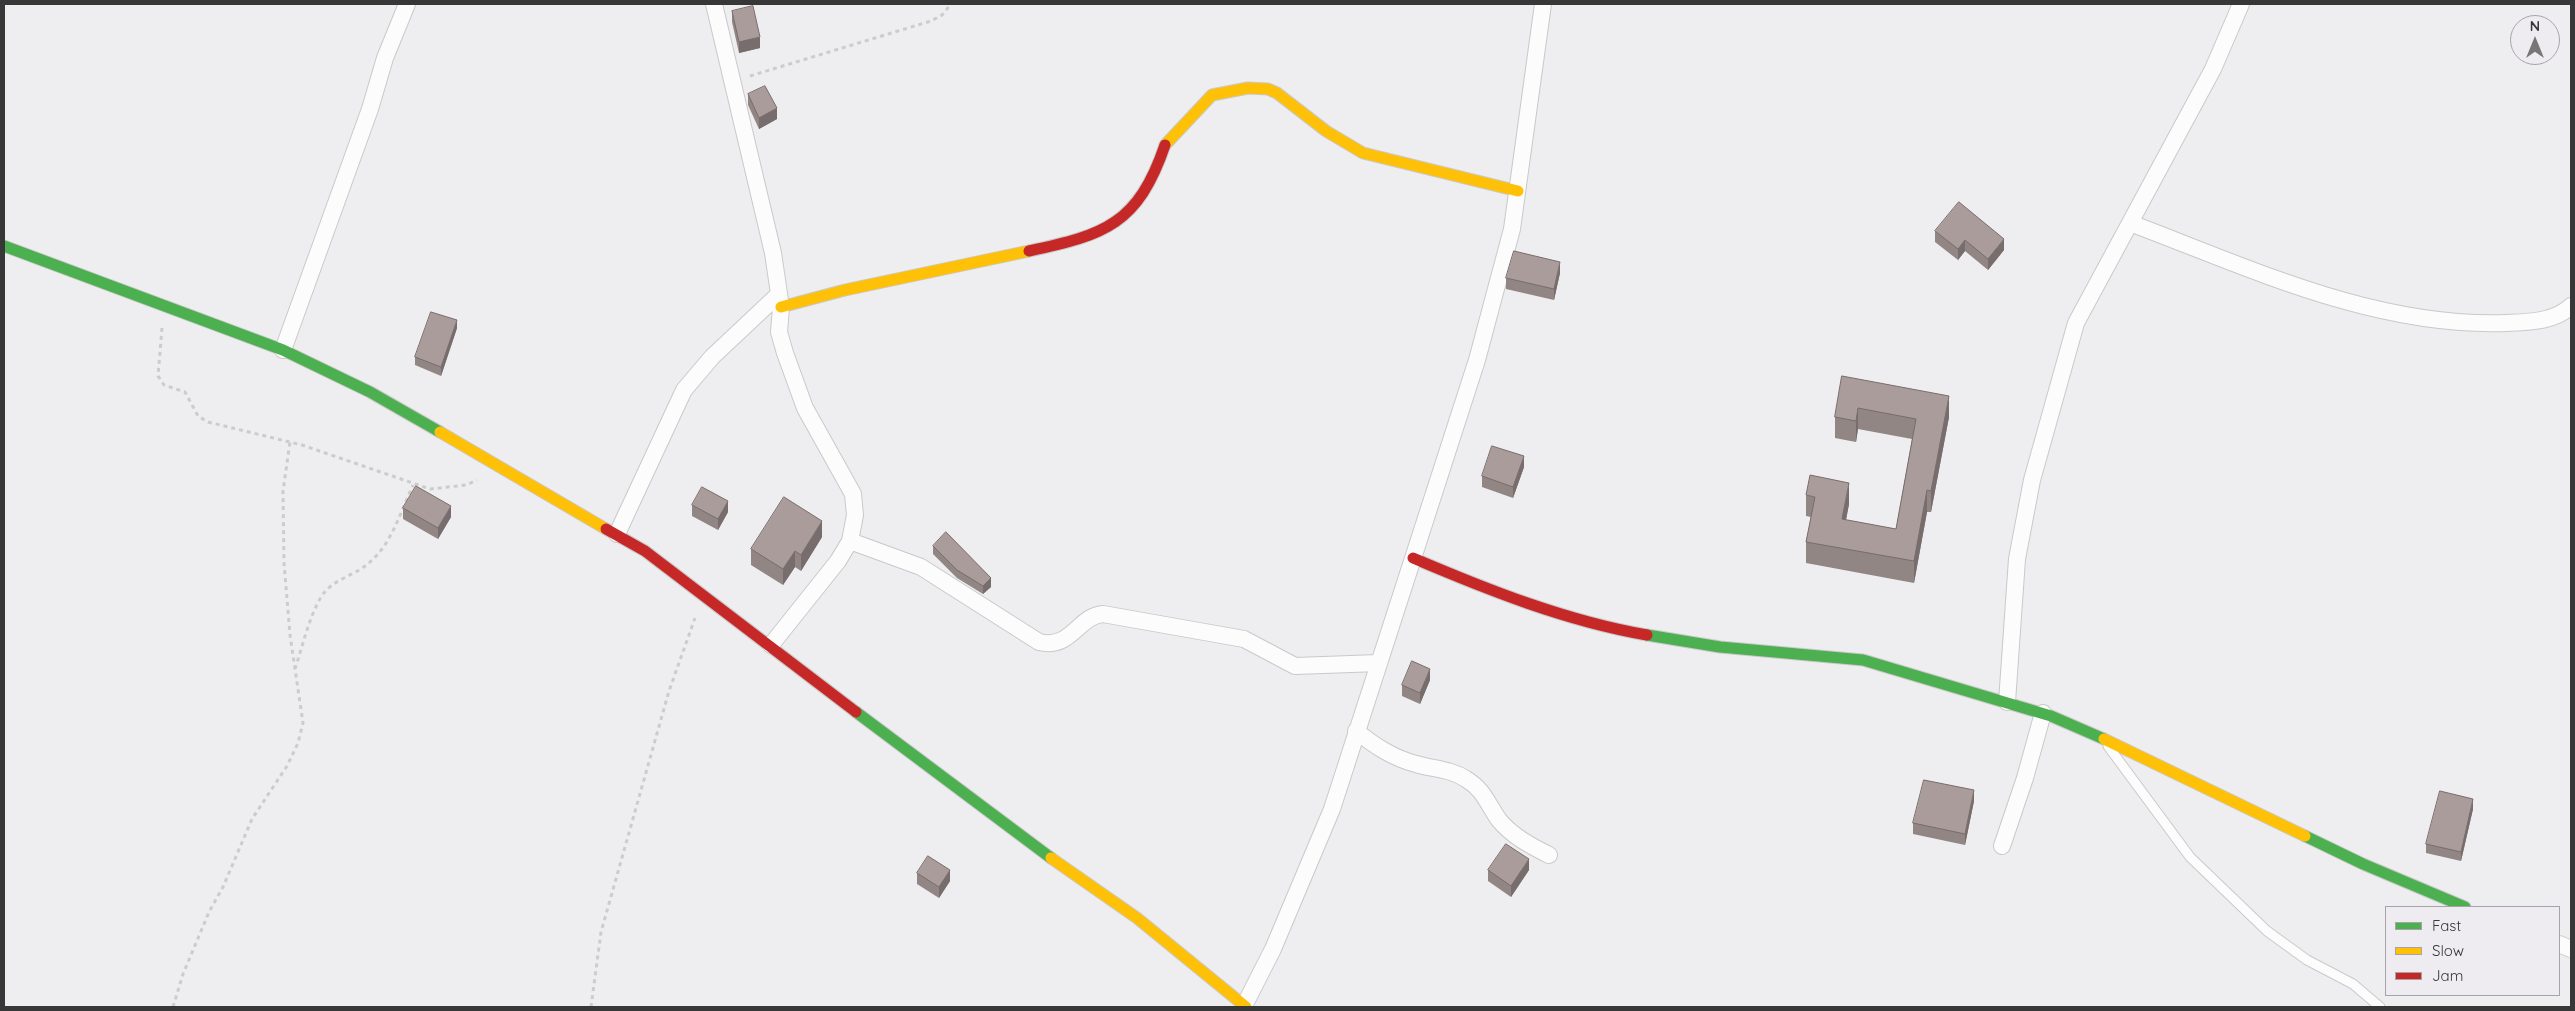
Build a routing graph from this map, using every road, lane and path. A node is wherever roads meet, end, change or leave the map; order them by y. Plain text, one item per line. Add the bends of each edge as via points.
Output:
1 (407, 4) edge
2 (714, 4) edge
3 (951, 4) edge
4 (1543, 4) edge
5 (2241, 4) edge
6 (733, 82) junction
7 (1518, 191) junction
8 (2130, 223) junction
9 (4, 246) edge
10 (780, 301) junction
11 (165, 305) junction
12 (2571, 306) edge
13 (283, 350) junction
14 (290, 442) junction
15 (502, 467) junction
16 (413, 485) junction
17 (617, 534) junction
18 (850, 541) junction
19 (1413, 558) junction
20 (704, 594) junction
21 (771, 645) junction
22 (1379, 663) junction
23 (295, 671) junction
24 (2006, 702) junction
25 (2043, 713) junction
26 (1356, 731) junction
27 (2102, 738) junction
28 (2002, 846) dead end
29 (1549, 854) dead end
30 (2463, 906) edge
31 (1236, 1004) edge
32 (173, 1007) edge
33 (591, 1007) edge
34 (2380, 1007) edge

1 - 13 street via 384,58 370,109
2 - 6 street
3 - 6 path via 942,15 931,21
4 - 7 street
5 - 8 street via 2213,69
6 - 10 street via 773,253
7 - 10 street via 1363,152 1326,131 1277,93 1259,88 1234,90 1212,95 1172,136 1163,149 1159,168 1146,188 1122,217 1105,230 1077,241
7 - 19 street via 1512,230 1477,360
8 - 12 street via 2276,280 2340,300 2421,317 2491,323 2536,321 2564,313
8 - 24 street via 2076,323 2032,480 2016,558
9 - 11 street
10 - 17 street via 712,357 684,390
10 - 18 street via 779,332 805,408 853,494 855,515
11 - 13 street
11 - 14 path via 158,376 164,385 185,392 198,416 208,422
13 - 15 street via 370,392
14 - 16 path via 340,456
14 - 23 path via 282,518
15 - 16 path via 466,485 443,490
15 - 17 street
16 - 23 path via 382,550 362,569 332,585 322,596 304,638
17 - 20 street via 645,550
18 - 21 street via 838,561
18 - 22 street via 921,567 1046,644 1057,643 1094,616 1102,614 1244,639 1295,666
19 - 22 street
19 - 24 street via 1495,593 1620,630 1720,647 1863,660
20 - 21 street
20 - 33 path via 669,690 601,932
21 - 31 street via 1010,829 1137,918
22 - 26 street
23 - 32 path via 303,723 298,743 252,819 223,887 208,912
24 - 25 street
25 - 27 street
25 - 28 street via 2026,778
26 - 29 street via 1390,755 1414,764 1456,772 1480,788 1500,821 1513,833
26 - 31 street via 1328,818 1273,948
27 - 30 street via 2363,864
27 - 34 lane via 2190,857 2267,931 2307,960 2353,984

